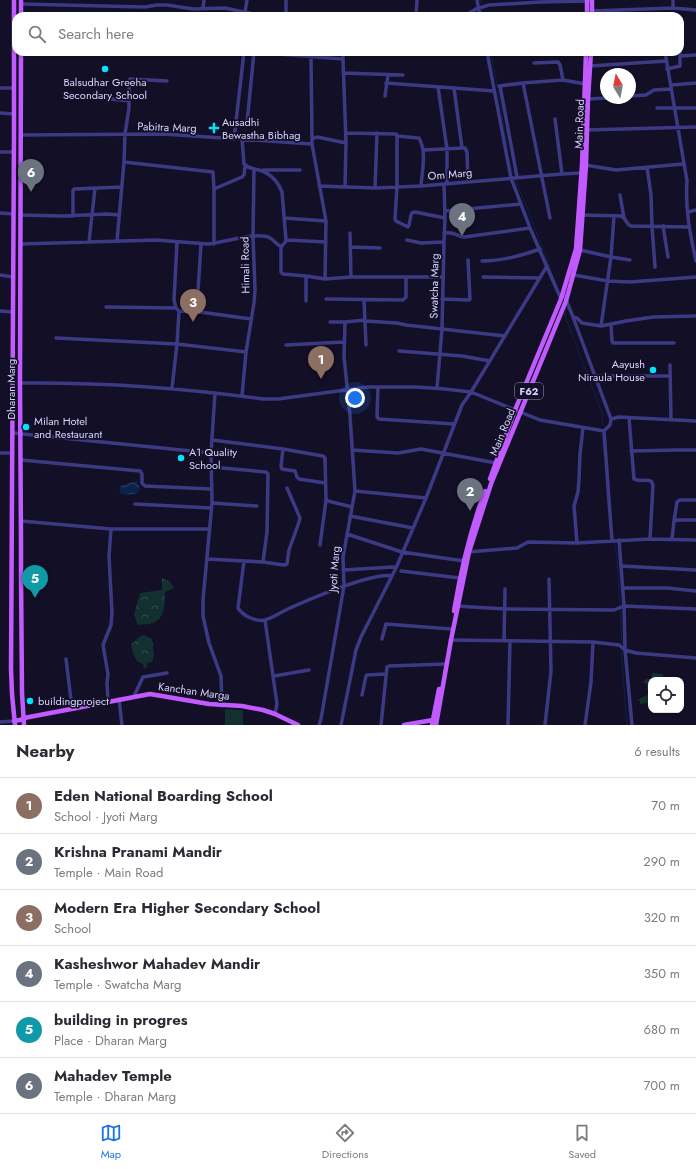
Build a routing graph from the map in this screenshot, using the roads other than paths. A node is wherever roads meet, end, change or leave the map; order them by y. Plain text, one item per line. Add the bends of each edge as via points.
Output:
1 (14, 0) edge
2 (204, 0) edge
3 (247, 0) edge
4 (286, 0) edge
5 (417, 0) edge
6 (476, 0) edge
7 (673, 0) edge
8 (568, 1) edge
9 (590, 1) edge
10 (21, 2) edge
11 (203, 8) junction
12 (673, 8) junction
13 (478, 9) junction
14 (696, 10) edge
15 (14, 12) edge
16 (245, 12) joint
17 (286, 12) edge
18 (416, 12) edge
19 (472, 12) edge
20 (479, 12) edge
21 (588, 12) edge
22 (592, 12) edge
23 (608, 12) edge
24 (684, 54) edge
25 (696, 55) edge
26 (14, 56) edge
27 (21, 56) edge
28 (244, 56) edge
29 (253, 56) edge
30 (311, 56) joint
31 (343, 56) edge
32 (488, 56) edge
33 (586, 56) edge
34 (591, 56) edge
35 (665, 56) edge
36 (680, 56) edge
37 (343, 60) junction
38 (666, 61) junction
39 (534, 63) dead end
40 (590, 66) junction
41 (667, 69) junction
42 (343, 73) junction
43 (388, 75) junction
44 (403, 75) dead end
45 (563, 80) junction
46 (167, 81) dead end
47 (386, 83) junction
48 (523, 83) junction
49 (696, 83) edge
50 (585, 84) junction
51 (438, 87) junction
52 (671, 87) junction
53 (0, 88) edge
54 (14, 88) junction
55 (454, 88) junction
56 (496, 88) junction
57 (68, 94) dead end
58 (385, 96) dead end
59 (636, 96) edge
60 (600, 99) edge
61 (588, 100) junction
62 (129, 101) junction
63 (657, 108) dead end
64 (675, 108) junction
65 (696, 108) edge
66 (0, 113) edge
67 (14, 114) junction
68 (555, 119) dead end
69 (236, 124) junction
70 (678, 127) junction
71 (696, 127) edge
72 (586, 130) junction
73 (346, 133) junction
74 (377, 133) junction
75 (125, 134) junction
76 (21, 135) junction
77 (398, 136) junction
78 (234, 139) junction
79 (242, 139) junction
80 (312, 139) junction
81 (346, 143) junction
82 (312, 144) junction
83 (462, 148) junction
84 (447, 149) junction
85 (423, 150) junction
86 (0, 152) edge
87 (14, 152) junction
88 (124, 162) junction
89 (684, 164) junction
90 (584, 165) junction
91 (245, 166) junction
92 (647, 167) junction
93 (254, 169) junction
94 (262, 170) junction
95 (300, 170) dead end
96 (581, 173) junction
97 (562, 174) junction
98 (541, 176) junction
99 (517, 177) junction
100 (511, 178) junction
101 (468, 182) junction
102 (445, 184) junction
103 (319, 186) junction
104 (345, 186) junction
105 (397, 186) junction
106 (421, 186) junction
107 (122, 187) junction
108 (95, 188) junction
109 (375, 188) junction
110 (214, 189) junction
111 (620, 195) dead end
112 (521, 204) junction
113 (696, 210) edge
114 (445, 211) junction
115 (688, 212) junction
116 (0, 213) edge
117 (13, 214) junction
118 (20, 215) junction
119 (92, 215) junction
120 (120, 215) junction
121 (580, 215) junction
122 (72, 216) junction
123 (614, 216) junction
124 (284, 218) junction
125 (446, 218) junction
126 (550, 218) dead end
127 (624, 218) junction
128 (326, 221) junction
129 (652, 226) junction
130 (663, 226) junction
131 (689, 227) junction
132 (530, 228) junction
133 (350, 233) dead end
134 (444, 233) junction
135 (253, 236) junction
136 (286, 240) junction
137 (407, 240) dead end
138 (117, 241) junction
139 (89, 242) junction
140 (177, 242) junction
141 (326, 242) junction
142 (444, 242) junction
143 (20, 244) junction
144 (201, 244) junction
145 (214, 244) junction
146 (281, 246) junction
147 (350, 247) junction
148 (380, 248) dead end
149 (540, 250) junction
150 (580, 250) junction
151 (611, 257) junction
152 (668, 257) dead end
153 (468, 260) dead end
154 (630, 260) dead end
155 (482, 261) dead end
156 (696, 261) edge
157 (547, 266) junction
158 (655, 267) dead end
159 (570, 274) junction
160 (0, 275) edge
161 (306, 276) junction
162 (13, 277) junction
163 (406, 277) junction
164 (443, 277) junction
165 (483, 277) dead end
166 (696, 277) edge
167 (351, 278) junction
168 (540, 278) junction
169 (324, 279) junction
170 (608, 281) junction
171 (563, 292) junction
172 (442, 299) junction
173 (561, 299) junction
174 (326, 300) dead end
175 (364, 300) junction
176 (306, 301) dead end
177 (566, 301) junction
178 (106, 307) dead end
179 (178, 309) junction
180 (0, 311) edge
181 (13, 312) junction
182 (200, 312) junction
183 (696, 316) edge
184 (573, 317) junction
185 (251, 319) junction
186 (365, 320) junction
187 (330, 322) dead end
188 (345, 322) junction
189 (611, 324) junction
190 (601, 326) junction
191 (442, 329) junction
192 (505, 336) junction
193 (56, 338) dead end
194 (344, 342) junction
195 (674, 343) dead end
196 (177, 344) junction
197 (286, 345) dead end
198 (366, 345) dead end
199 (399, 351) dead end
200 (246, 352) junction
201 (440, 354) junction
202 (490, 361) junction
203 (670, 365) dead end
204 (595, 376) junction
205 (670, 376) junction
206 (20, 382) junction
207 (378, 387) junction
208 (172, 388) junction
209 (437, 388) junction
210 (347, 390) junction
211 (471, 392) junction
212 (215, 393) junction
213 (242, 396) junction
214 (518, 411) junction
215 (629, 418) junction
216 (611, 419) junction
217 (671, 420) junction
218 (696, 421) edge
219 (454, 424) junction
220 (583, 428) junction
221 (604, 431) junction
222 (12, 433) junction
223 (20, 434) junction
224 (212, 440) junction
225 (283, 449) junction
226 (352, 450) junction
227 (696, 450) edge
228 (631, 451) junction
229 (0, 453) edge
230 (13, 453) junction
231 (211, 453) junction
232 (444, 453) junction
233 (21, 460) junction
234 (496, 463) junction
235 (211, 467) junction
236 (325, 484) junction
237 (287, 488) dead end
238 (211, 489) junction
239 (355, 491) junction
240 (426, 498) junction
241 (326, 500) junction
242 (696, 500) edge
243 (134, 504) dead end
244 (212, 506) junction
245 (257, 506) dead end
246 (352, 507) junction
247 (350, 516) junction
248 (696, 520) edge
249 (21, 521) junction
250 (674, 521) junction
251 (413, 528) junction
252 (111, 529) junction
253 (209, 529) junction
254 (347, 534) junction
255 (650, 539) junction
256 (612, 540) junction
257 (618, 540) junction
258 (672, 540) junction
259 (696, 540) edge
260 (577, 543) junction
261 (320, 545) dead end
262 (402, 552) junction
263 (467, 552) junction
264 (206, 559) junction
265 (244, 561) junction
266 (464, 561) junction
267 (263, 562) junction
268 (621, 566) junction
269 (396, 568) junction
270 (343, 570) junction
271 (696, 570) edge
272 (401, 571) dead end
273 (392, 576) junction
274 (460, 578) junction
275 (549, 579) dead end
276 (344, 586) junction
277 (505, 588) dead end
278 (623, 588) junction
279 (696, 591) edge
280 (456, 606) junction
281 (624, 606) junction
282 (505, 609) junction
283 (696, 609) edge
284 (550, 610) junction
285 (265, 620) junction
286 (451, 629) junction
287 (382, 639) dead end
288 (450, 640) junction
289 (504, 641) junction
290 (510, 641) junction
291 (550, 641) junction
292 (593, 642) junction
293 (625, 650) junction
294 (696, 658) edge
295 (66, 659) dead end
296 (445, 664) junction
297 (310, 670) dead end
298 (167, 673) dead end
299 (386, 674) junction
300 (274, 676) junction
301 (362, 695) dead end
302 (134, 696) junction
303 (119, 699) junction
304 (108, 701) junction
305 (222, 706) junction
306 (72, 708) junction
307 (275, 714) junction
308 (24, 718) junction
309 (0, 722) edge
310 (15, 723) edge
311 (432, 723) edge
312 (24, 725) edge
313 (122, 725) edge
314 (298, 725) edge
315 (319, 725) edge
316 (342, 725) edge
317 (381, 725) edge
318 (404, 725) edge
319 (436, 725) edge
320 (508, 725) edge
321 (545, 725) edge
322 (585, 725) edge
323 (632, 725) edge

1 - 15 main road, Dharan Marg
2 - 11 street
3 - 16 street
4 - 17 street
5 - 18 street
6 - 13 street
7 - 12 street
8 - 9 street
8 - 13 street via 489,5
9 - 21 main road
9 - 22 main road
10 - 11 street
11 - 16 street
12 - 14 street
12 - 23 street
13 - 19 street
13 - 20 street
24 - 25 street
26 - 54 main road, Dharan Marg
27 - 76 main road, Dharan Marg
28 - 69 street
29 - 69 street via 247,123
30 - 37 street
30 - 80 street
31 - 37 street
32 - 56 street
33 - 50 main road, Main Road / F62
34 - 40 main road, Main Road / F62
35 - 38 street
36 - 41 street via 680,67
37 - 42 street
38 - 40 street
38 - 41 street
39 - 45 street via 558,62
40 - 61 main road, Main Road / F62
41 - 52 street
42 - 43 street
42 - 73 street
43 - 44 street
43 - 47 street
45 - 48 street
45 - 50 street
46 - 62 street via 128,80
47 - 51 street
47 - 58 street
48 - 56 street
48 - 98 street
49 - 52 street
50 - 72 main road, Main Road / F62
51 - 55 street
51 - 84 street, Swatcha Marg
52 - 59 street
52 - 64 street
53 - 54 street
54 - 67 main road, Dharan Marg
55 - 56 street
55 - 83 street
56 - 99 street
56 - 100 street
57 - 62 street
60 - 61 street
61 - 72 main road, Main Road / F62
62 - 75 street
63 - 64 street
64 - 65 street
64 - 70 street
66 - 67 street
67 - 87 main road, Dharan Marg
68 - 97 street
69 - 78 street
70 - 71 street
70 - 72 street
70 - 89 street
72 - 90 main road, Main Road / F62
73 - 74 street
73 - 81 street
74 - 77 street
74 - 109 street
75 - 76 street, Pabitra Marg
75 - 78 street, Pabitra Marg
75 - 88 street
76 - 118 main road, Dharan Marg
77 - 85 street via 419,138
77 - 105 street
78 - 79 street, Pabitra Marg
79 - 82 street, Pabitra Marg
79 - 91 street
80 - 81 street via 317,137
80 - 82 street
81 - 104 street
82 - 103 street
83 - 84 street
83 - 101 street via 467,152
84 - 85 street
84 - 102 street, Swatcha Marg
85 - 106 street
86 - 87 street
87 - 117 main road, Dharan Marg
88 - 107 street
88 - 110 street via 212,171
89 - 92 street
89 - 115 street
90 - 92 street via 616,170
90 - 96 main road, Main Road / F62
90 - 121 main road, Main Road / F62
91 - 93 street
91 - 110 street via 242,177
92 - 129 street
93 - 94 street
93 - 135 street, Himali Road
94 - 95 street
94 - 124 street via 280,185
96 - 97 street, Om Marg
96 - 121 main road, Main Road / F62
97 - 98 street, Om Marg
98 - 99 street, Om Marg
98 - 126 street
99 - 100 street, Om Marg
100 - 101 street, Om Marg
100 - 112 street
101 - 102 street, Om Marg
102 - 106 street, Om Marg
102 - 114 street, Swatcha Marg
103 - 104 street, Om Marg
103 - 128 street
104 - 109 street, Om Marg
105 - 106 street, Om Marg
105 - 109 street, Om Marg
105 - 125 street via 396,221 408,227 411,214 415,212
107 - 108 street
107 - 120 street
108 - 119 street
108 - 122 street via 73,189
110 - 145 street
111 - 127 street
112 - 114 street
112 - 132 street
113 - 115 street
114 - 125 street, Swatcha Marg
115 - 131 street
116 - 117 street
117 - 162 main road, Dharan Marg
118 - 122 street
118 - 143 main road, Dharan Marg
119 - 120 street
119 - 122 street
119 - 139 street
120 - 138 street
121 - 123 street
121 - 150 main road, Main Road / F62
121 - 159 main road, Main Road / F62
123 - 127 street
123 - 151 street
124 - 128 street
124 - 136 street
125 - 134 street, Swatcha Marg
127 - 129 street via 630,226
128 - 141 street
129 - 130 street
129 - 158 street
130 - 131 street
130 - 152 street
131 - 156 street
132 - 134 street via 464,237 451,232
132 - 149 street
133 - 147 street
134 - 142 street, Swatcha Marg
135 - 145 street
135 - 146 street via 268,237
135 - 185 street, Himali Road via 255,290
136 - 141 street
136 - 146 street
137 - 142 street via 421,243
138 - 139 street
138 - 140 street
139 - 143 street
140 - 144 street
140 - 179 street via 174,300
141 - 169 street
142 - 164 street, Swatcha Marg
143 - 206 main road, Dharan Marg
144 - 145 street
144 - 182 street via 198,291
146 - 161 street via 281,272
147 - 148 street
147 - 167 street
149 - 155 street via 526,255
149 - 157 street
150 - 151 street
150 - 159 main road, Main Road / F62
151 - 154 street
151 - 170 street
153 - 172 street via 470,299
157 - 168 street
157 - 173 street
159 - 170 street
159 - 171 main road, Main Road / F62
159 - 177 main road, Main Road / F62
160 - 162 street
161 - 169 street
161 - 176 street
162 - 181 main road, Dharan Marg
163 - 164 street
163 - 167 street
163 - 175 street via 404,299
164 - 172 street, Swatcha Marg
165 - 168 street
166 - 170 street
167 - 169 street
168 - 192 street
170 - 190 street
171 - 173 main road, Main Road / F62
171 - 177 street
172 - 191 street, Swatcha Marg
173 - 214 main road, Main Road / F62
174 - 175 street
175 - 186 street
177 - 184 street
177 - 214 main road, Main Road / F62
178 - 179 street
179 - 182 street
179 - 196 street
180 - 181 street
181 - 222 main road, Dharan Marg
182 - 185 street
183 - 189 street via 653,317
184 - 190 street via 582,323
184 - 204 street
185 - 200 street, Himali Road
186 - 188 street
186 - 191 street
186 - 198 street
187 - 188 street
188 - 194 street, Jyoti Marg
189 - 190 street
189 - 195 street via 613,343
191 - 192 street
191 - 201 street, Swatcha Marg
192 - 202 street
193 - 196 street
194 - 197 street
194 - 210 street, Jyoti Marg
196 - 200 street
196 - 208 street
199 - 201 street
200 - 213 street, Himali Road
201 - 202 street
201 - 209 street, Swatcha Marg
202 - 211 street
203 - 205 street
204 - 205 street
204 - 216 street
205 - 217 street
206 - 208 street
206 - 223 main road, Dharan Marg
207 - 209 street
207 - 210 street
207 - 219 street via 379,419
208 - 212 street
209 - 211 street
210 - 213 street via 278,399
210 - 226 street, Jyoti Marg
211 - 214 street
211 - 219 street
212 - 213 street
212 - 224 street
214 - 220 street via 540,420
214 - 234 main road, Main Road / F62
214 - 263 main road, Main Road / F62
215 - 216 street
215 - 217 street
215 - 228 street
216 - 221 street via 610,425
217 - 218 street
219 - 232 street
220 - 221 street
220 - 260 street via 579,485 574,506
221 - 256 street
222 - 223 street
222 - 230 main road, Dharan Marg
223 - 231 street
223 - 233 main road, Dharan Marg
224 - 225 street
224 - 231 street
225 - 236 street via 282,469 295,472 299,479
225 - 236 street via 324,456
226 - 232 street via 398,453 421,449
226 - 239 street, Jyoti Marg
227 - 228 street
228 - 255 street via 634,479 648,480 653,485
229 - 230 street
230 - 310 main road, Dharan Marg via 11,669
231 - 235 street
232 - 234 street
232 - 240 street
233 - 238 street via 140,471 145,486
233 - 249 main road, Dharan Marg
234 - 263 main road, Main Road / F62 via 477,512
235 - 238 street
235 - 267 street via 268,474 267,532
236 - 241 street
237 - 267 street via 300,518 287,563 284,565
238 - 244 street
239 - 240 street
239 - 246 street, Jyoti Marg
240 - 251 street
241 - 246 street
241 - 261 street
242 - 250 street via 677,502
243 - 244 street
244 - 245 street
244 - 253 street
246 - 247 street, Jyoti Marg
247 - 251 street
247 - 254 street, Jyoti Marg
248 - 250 street
249 - 252 street
249 - 308 main road, Dharan Marg
250 - 258 street
251 - 262 street
252 - 253 street
252 - 304 street via 109,556 112,613 111,624 103,645 108,674
253 - 264 street
254 - 262 street
254 - 270 street, Jyoti Marg
255 - 257 street
255 - 258 street
256 - 257 street
256 - 260 street
257 - 268 street
258 - 259 street
260 - 263 street via 528,542 518,548
262 - 266 street
262 - 269 street
263 - 266 main road, Main Road / F62
263 - 280 main road, Main Road / F62
264 - 265 street
264 - 305 street via 203,616 209,643 221,676
265 - 267 street
265 - 285 street via 238,608 252,619
266 - 274 main road, Main Road / F62
268 - 271 street
268 - 278 street
269 - 270 street
269 - 273 street
270 - 276 street, Jyoti Marg
272 - 274 street
273 - 276 street via 371,578
273 - 316 street via 356,650
274 - 280 main road, Main Road / F62
275 - 284 street
276 - 285 street
276 - 315 street, Jyoti Marg
277 - 282 street
278 - 279 street
278 - 281 street
280 - 282 street
280 - 286 main road, Main Road / F62
280 - 288 main road, Main Road / F62
281 - 283 street
281 - 284 street via 616,610
281 - 293 street
282 - 284 street
282 - 289 street
284 - 291 street
285 - 300 street
286 - 287 street via 386,624
286 - 288 main road, Main Road / F62
288 - 289 street
288 - 296 main road, Main Road / F62
288 - 319 main road, Main Road / F62
289 - 290 street
290 - 291 street
290 - 320 street
291 - 292 street
291 - 321 street via 551,671
292 - 293 street via 619,645
292 - 322 street
293 - 294 street
293 - 323 street
295 - 306 street
296 - 299 street via 389,666
296 - 311 main road, Main Road / F62
297 - 300 street
298 - 302 street via 143,677
299 - 301 street via 366,676
299 - 317 street
300 - 307 street via 278,704
302 - 303 main road, Kanchan Marga
302 - 305 main road, Kanchan Marga via 150,694
303 - 304 main road, Kanchan Marga
303 - 313 street
304 - 306 main road, Kanchan Marga
305 - 307 main road, Kanchan Marga via 242,706
306 - 308 main road, Kanchan Marga
307 - 314 main road, Kanchan Marga
308 - 310 main road, Kanchan Marga
308 - 312 main road, Dharan Marg
309 - 310 street
311 - 318 main road

